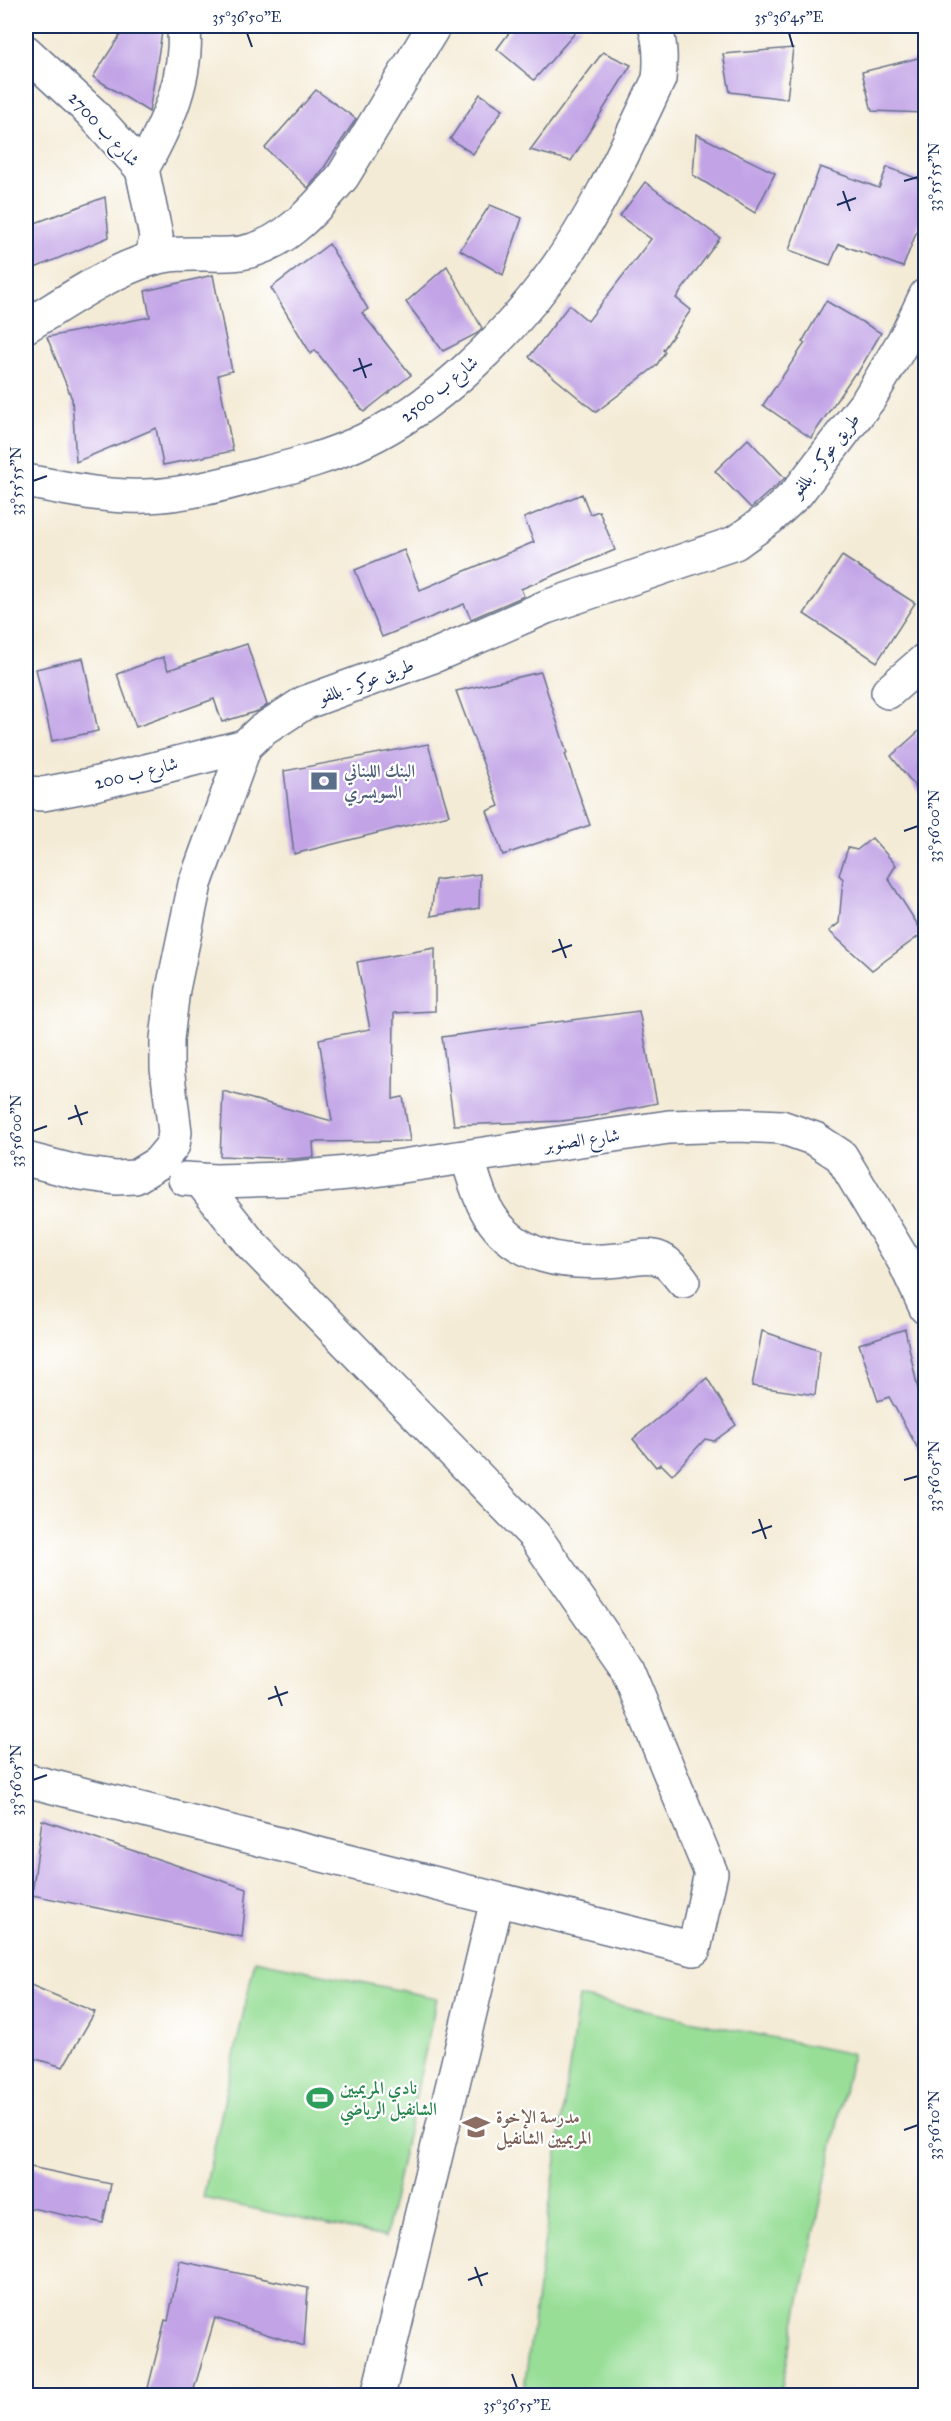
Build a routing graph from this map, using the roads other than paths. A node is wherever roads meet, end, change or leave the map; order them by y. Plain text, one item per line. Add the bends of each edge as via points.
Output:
1 (184, 26) edge
2 (434, 26) edge
3 (655, 26) edge
4 (26, 52) edge
5 (142, 169) junction
6 (152, 259) junction
7 (926, 295) edge
8 (26, 326) edge
9 (26, 481) edge
10 (926, 659) edge
11 (888, 692) dead end
12 (245, 746) junction
13 (26, 793) edge
14 (467, 1157) junction
15 (26, 1159) edge
16 (145, 1172) junction
17 (200, 1180) junction
18 (683, 1281) dead end
19 (926, 1308) edge
20 (26, 1780) edge
21 (497, 1900) junction
22 (378, 2396) edge

1 - 5 street via 175,101
2 - 6 street via 343,176 294,227 252,251 174,254
3 - 9 street, شارع ب 2500 via 660,79 579,233 518,315 431,400 364,441 321,458 235,482 147,496 102,494
4 - 5 street, شارع ب 2700 via 91,112
5 - 6 street, شارع ب 2700 via 156,236
6 - 8 street via 111,275
7 - 12 street, طريق عوكر - بللفو via 869,399 797,493 735,543 546,607 436,655 304,703
10 - 11 street
12 - 13 street, شارع ب 200 via 90,785 43,794
12 - 16 street, طريق عوكر - بللفو via 195,884 172,989 167,1059 173,1145
14 - 17 street, شارع الصنوبر via 285,1179
14 - 18 street via 485,1208 500,1229 523,1247 555,1260 592,1262 647,1256 664,1260
14 - 19 street, شارع الصنوبر via 669,1127 781,1127 815,1139 841,1156
15 - 16 street via 116,1178
16 - 17 street, شارع الصنوبر
17 - 21 street via 250,1243 534,1535 627,1669 711,1873 694,1949
20 - 21 street
21 - 22 street

